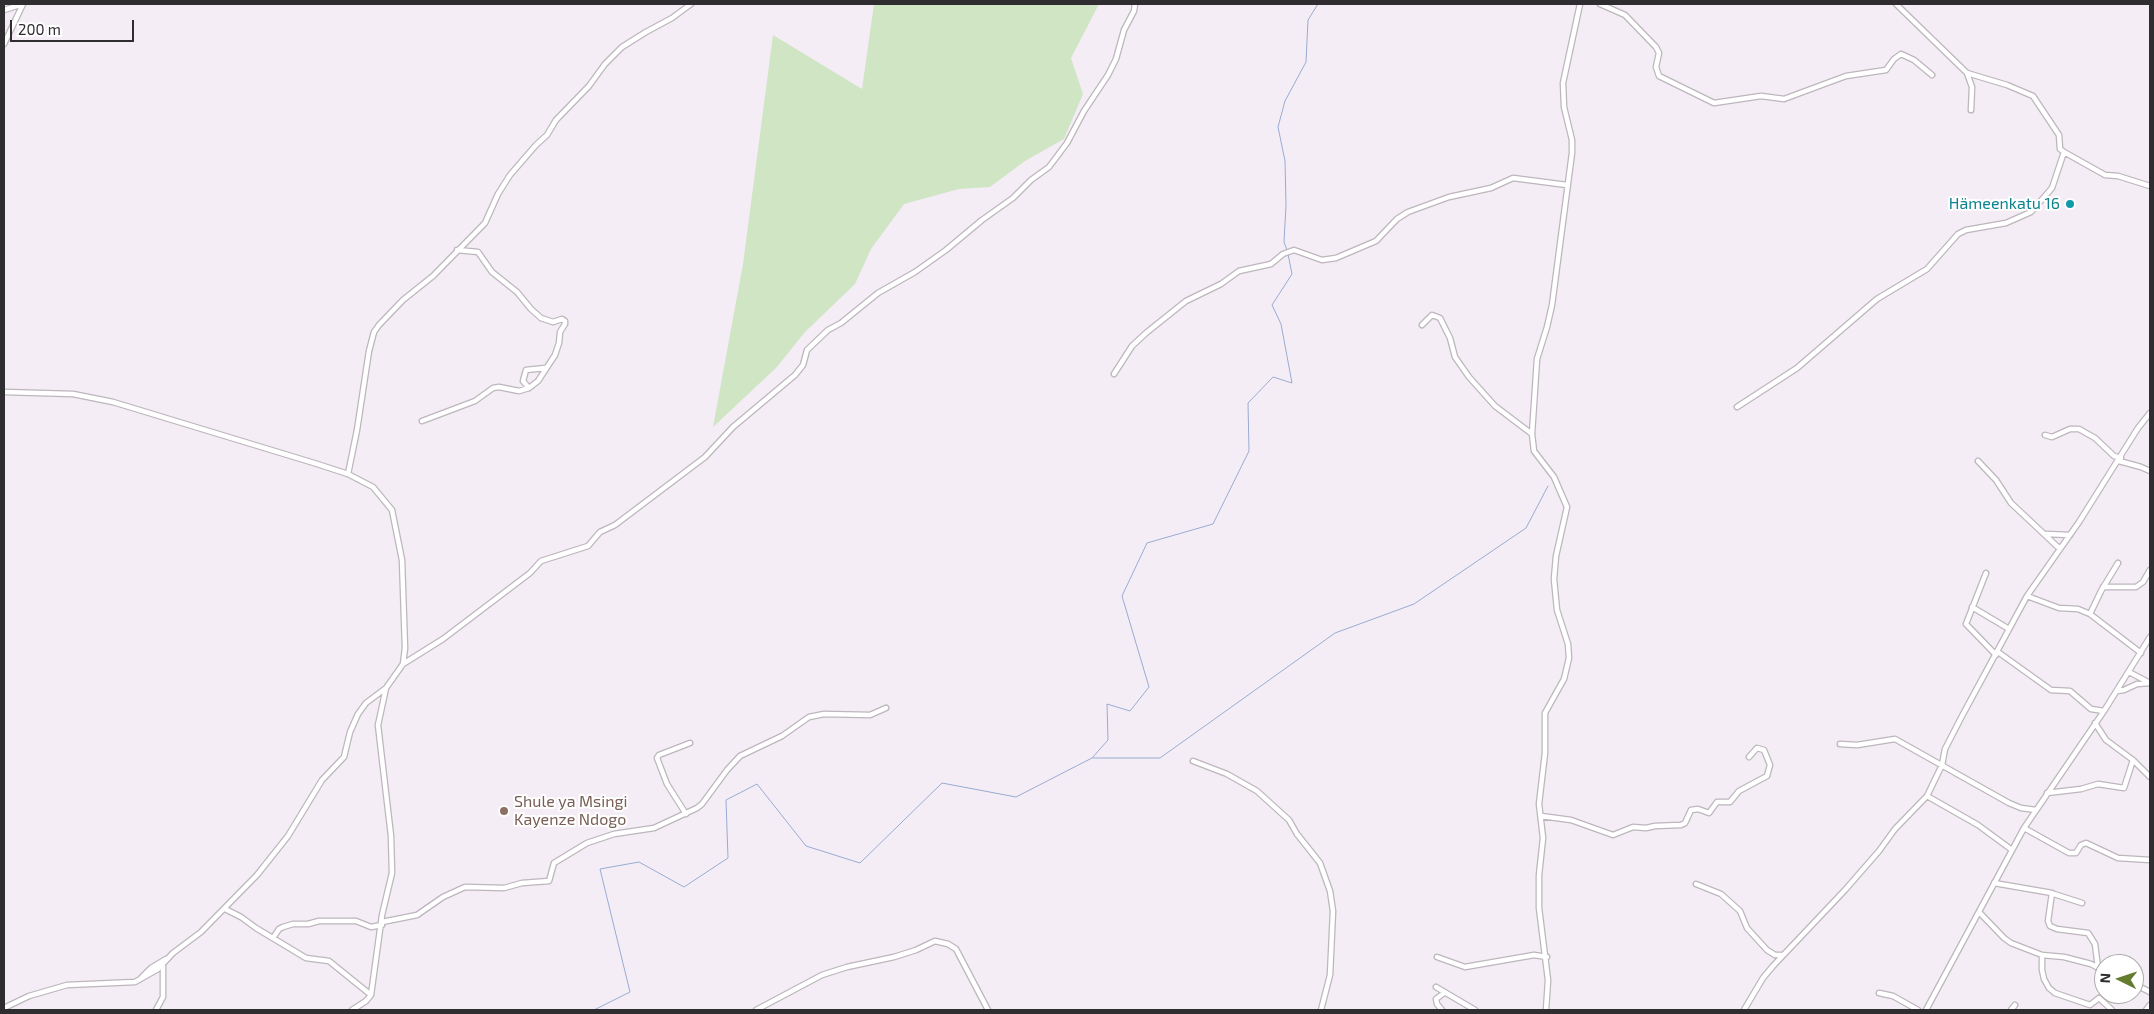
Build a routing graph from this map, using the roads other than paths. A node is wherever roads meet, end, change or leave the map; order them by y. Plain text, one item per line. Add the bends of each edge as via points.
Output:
1 (23, 4) edge
2 (692, 4) edge
3 (1135, 4) edge
4 (1580, 4) edge
5 (1600, 4) edge
6 (1896, 4) edge
7 (4, 10) edge
8 (4, 44) edge
9 (1967, 73) junction
10 (1932, 75) dead end
11 (1970, 110) dead end
12 (2064, 152) junction
13 (1568, 185) junction
14 (2150, 186) edge
15 (457, 250) junction
16 (1422, 325) dead end
17 (545, 368) junction
18 (1114, 374) dead end
19 (529, 388) junction
20 (4, 392) edge
21 (1736, 407) dead end
22 (2150, 414) edge
23 (422, 421) dead end
24 (1532, 434) junction
25 (2046, 436) dead end
26 (2118, 460) junction
27 (1978, 461) dead end
28 (2150, 471) edge
29 (348, 474) junction
30 (2046, 534) junction
31 (2070, 535) junction
32 (2060, 549) junction
33 (2118, 563) dead end
34 (2150, 570) edge
35 (1986, 573) dead end
36 (2103, 587) junction
37 (2027, 596) junction
38 (1972, 608) junction
39 (2090, 614) junction
40 (2009, 629) junction
41 (2150, 637) edge
42 (1997, 653) junction
43 (2141, 653) junction
44 (403, 664) junction
45 (2129, 672) junction
46 (2150, 684) edge
47 (386, 688) junction
48 (2117, 691) junction
49 (886, 708) dead end
50 (2104, 711) junction
51 (2095, 723) junction
52 (690, 743) dead end
53 (1840, 744) dead end
54 (1750, 757) dead end
55 (2133, 760) junction
56 (1193, 761) dead end
57 (1942, 764) junction
58 (2150, 777) edge
59 (2047, 793) junction
60 (1927, 796) junction
61 (2036, 810) junction
62 (686, 814) junction
63 (1541, 816) junction
64 (2024, 828) junction
65 (2012, 850) junction
66 (2150, 860) edge
67 (1994, 883) junction
68 (1696, 884) dead end
69 (2054, 894) junction
70 (2082, 903) dead end
71 (225, 909) junction
72 (1979, 912) junction
73 (382, 924) junction
74 (273, 938) junction
75 (2096, 954) edge
76 (1783, 955) junction
77 (2042, 955) junction
78 (169, 957) junction
79 (1437, 957) dead end
80 (1547, 957) junction
81 (164, 962) junction
82 (2094, 967) edge
83 (155, 971) junction
84 (162, 974) junction
85 (139, 981) junction
86 (1436, 987) dead end
87 (1444, 993) junction
88 (1879, 993) dead end
89 (372, 995) junction
90 (1466, 1004) junction
91 (2015, 1005) dead end
92 (2150, 1005) edge
93 (4, 1008) edge
94 (156, 1010) edge
95 (352, 1010) edge
96 (756, 1010) edge
97 (988, 1010) edge
98 (1321, 1010) edge
99 (1442, 1010) edge
100 (1466, 1010) edge
101 (1474, 1010) edge
102 (1546, 1010) edge
103 (1744, 1010) edge
104 (1918, 1010) edge
105 (1926, 1010) edge
106 (2011, 1010) edge
107 (2112, 1010) edge
108 (2146, 1010) edge

1 - 7 street
1 - 8 street
2 - 15 street via 622,47 605,64 556,120 548,135 510,175 485,223
3 - 44 street via 1108,75 1049,167 946,250 878,293 828,330 807,350 803,365 795,375 727,432 706,457 618,523 600,532 588,546 542,562 434,645
4 - 13 street via 1563,83 1564,108 1572,145
5 - 10 street via 1625,15 1656,47 1659,76 1714,103 1761,96 1784,99 1846,76 1886,70 1901,54
6 - 9 street
9 - 11 street via 1972,87
9 - 12 street via 2033,96 2059,135 2060,148
12 - 14 street via 2105,175
12 - 21 street via 2052,188 2031,212 2006,223 1958,234 1927,269 1877,299 1797,368
13 - 18 street via 1514,178 1408,212 1397,218 1376,241 1336,258 1322,260 1294,250 1271,264 1239,271 1186,301 1146,333 1132,346
13 - 24 street via 1552,305 1537,359
15 - 17 street via 478,252 492,272 517,292 541,318 564,320 558,348
15 - 29 street via 374,332 368,350
16 - 24 street via 1432,315 1440,318 1455,357 1469,377 1495,406
17 - 19 street via 538,381
17 - 19 street via 526,370 523,381
19 - 23 street via 519,391 493,388 475,401
20 - 29 street via 68,394 113,402
22 - 26 street
24 - 63 street via 1534,451 1554,477 1567,508 1554,579 1557,610 1569,658 1564,679 1545,714
25 - 26 street via 2079,429 2095,438
26 - 28 street
26 - 31 street
27 - 30 street via 2011,503
29 - 44 street via 373,487 392,510 402,560
30 - 31 street
30 - 32 street
31 - 32 street
32 - 37 street
33 - 36 street
34 - 36 street via 2136,587
35 - 38 street
36 - 39 street
37 - 39 street via 2059,608 2078,609
37 - 40 street
38 - 40 street
38 - 42 street via 1966,624
39 - 43 street
40 - 42 street
41 - 43 street
42 - 50 street via 2051,690 2070,691 2091,709
42 - 57 street via 1946,749
43 - 45 street
44 - 47 street
45 - 46 street
45 - 48 street
46 - 48 street
47 - 71 street via 363,707 353,724 342,761 322,780 288,836
47 - 73 street via 378,736 393,864
48 - 50 street
49 - 62 street via 870,715 824,714 809,717 782,736 740,756 702,804
50 - 51 street
51 - 55 street via 2106,740
51 - 59 street
52 - 62 street via 657,758 667,784
53 - 57 street via 1857,745 1895,739
54 - 63 street via 1757,748 1764,750 1770,766 1768,776 1739,791 1730,802 1716,802 1709,813 1691,810 1681,825 1633,827 1613,834 1571,820
55 - 58 street
55 - 59 street via 2124,788 2098,784 2081,790
56 - 98 street via 1228,774 1257,791 1289,820 1320,863 1333,911 1330,975
57 - 60 street
57 - 61 street via 2009,803
59 - 61 street
60 - 65 street via 1978,825
60 - 76 street
61 - 64 street
62 - 73 street via 646,830 614,834 587,843 554,863 549,880 522,882 504,888 465,887 417,915
63 - 80 street via 1543,845 1539,908
64 - 65 street
64 - 66 street via 2069,853 2076,853 2086,843 2118,858
65 - 67 street
67 - 69 street
67 - 72 street
68 - 76 street via 1721,894 1740,911 1747,928 1767,950
69 - 70 street
69 - 75 street via 2048,921 2050,926 2088,933
71 - 74 street
71 - 78 street
72 - 77 street via 2004,938
72 - 105 street
73 - 74 street via 371,927 356,921 293,924 279,929
73 - 89 street
74 - 89 street via 306,958 329,961
76 - 103 street via 1763,978
77 - 82 street via 2064,957
77 - 107 street via 2044,980 2055,993 2090,1005 2100,998
78 - 81 street
78 - 85 street via 151,968
79 - 80 street via 1465,967 1534,955
80 - 102 street via 1549,986
81 - 83 street
81 - 84 street
83 - 84 street
83 - 85 street
84 - 94 street via 163,998
85 - 93 street via 67,985 29,996
86 - 87 street
87 - 90 street
87 - 99 street via 1436,999
88 - 104 street via 1893,996
89 - 95 street
90 - 100 street
90 - 101 street
91 - 106 street
92 - 108 street
96 - 97 street via 822,975 906,954 933,941 956,949

